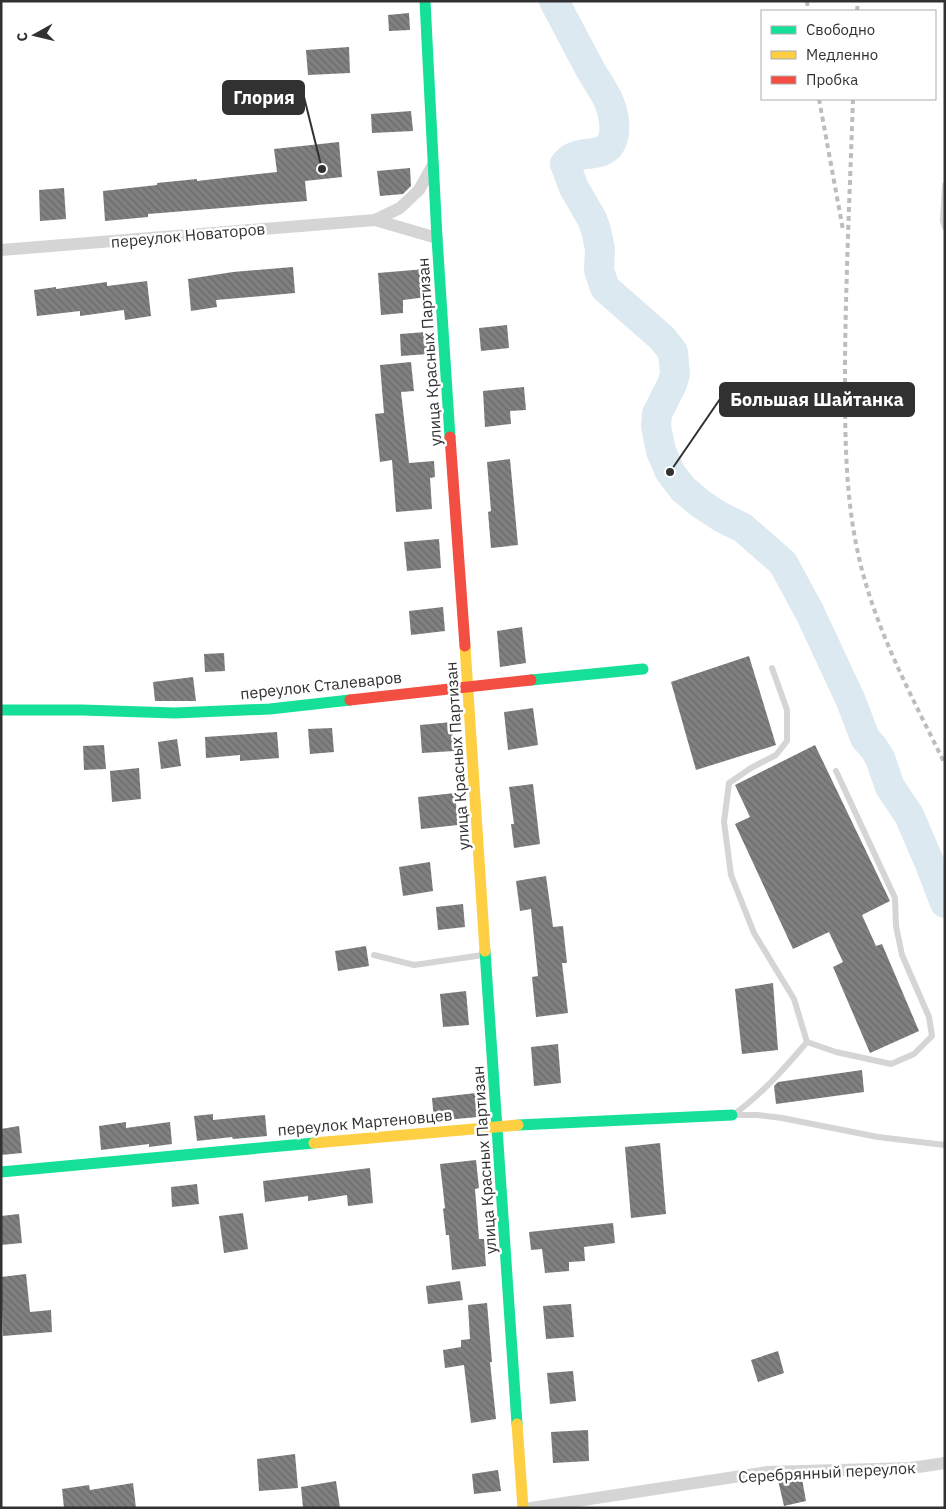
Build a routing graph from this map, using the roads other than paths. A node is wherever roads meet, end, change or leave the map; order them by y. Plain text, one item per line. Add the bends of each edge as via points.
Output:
1 (425, 1) edge
2 (434, 164) junction
3 (945, 185) edge
4 (376, 220) junction
5 (945, 227) edge
6 (438, 238) junction
7 (1, 250) edge
8 (643, 668) dead end
9 (772, 668) dead end
10 (468, 686) junction
11 (1, 710) edge
12 (836, 771) dead end
13 (486, 955) junction
14 (374, 956) dead end
15 (807, 1042) junction
16 (732, 1115) junction
17 (498, 1126) junction
18 (945, 1144) edge
19 (1, 1172) edge
20 (945, 1463) edge
21 (524, 1508) edge
22 (531, 1508) edge

1 - 2 street, улица Красных Партизан
2 - 4 street via 419,190 400,208
2 - 6 street, улица Красных Партизан
3 - 5 lane
4 - 6 street
4 - 7 street, переулок Новаторов
6 - 10 street, улица Красных Партизан
8 - 10 street, переулок Сталеваров
9 - 15 lane via 786,710 787,741 776,755 729,783 724,822 731,875 754,934 794,999
10 - 11 street, переулок Сталеваров via 270,709 175,713
10 - 13 street, улица Красных Партизан
12 - 15 lane via 895,898 902,955 929,1017 932,1036 914,1054 891,1064
13 - 14 lane via 414,965
13 - 17 street, улица Красных Партизан
15 - 16 lane via 750,1103
16 - 17 street, переулок Мартеновцев
16 - 18 lane via 782,1118 878,1137
17 - 19 street, переулок Мартеновцев
17 - 21 street, улица Красных Партизан
20 - 22 street, Серебрянный переулок via 911,1468 767,1472

